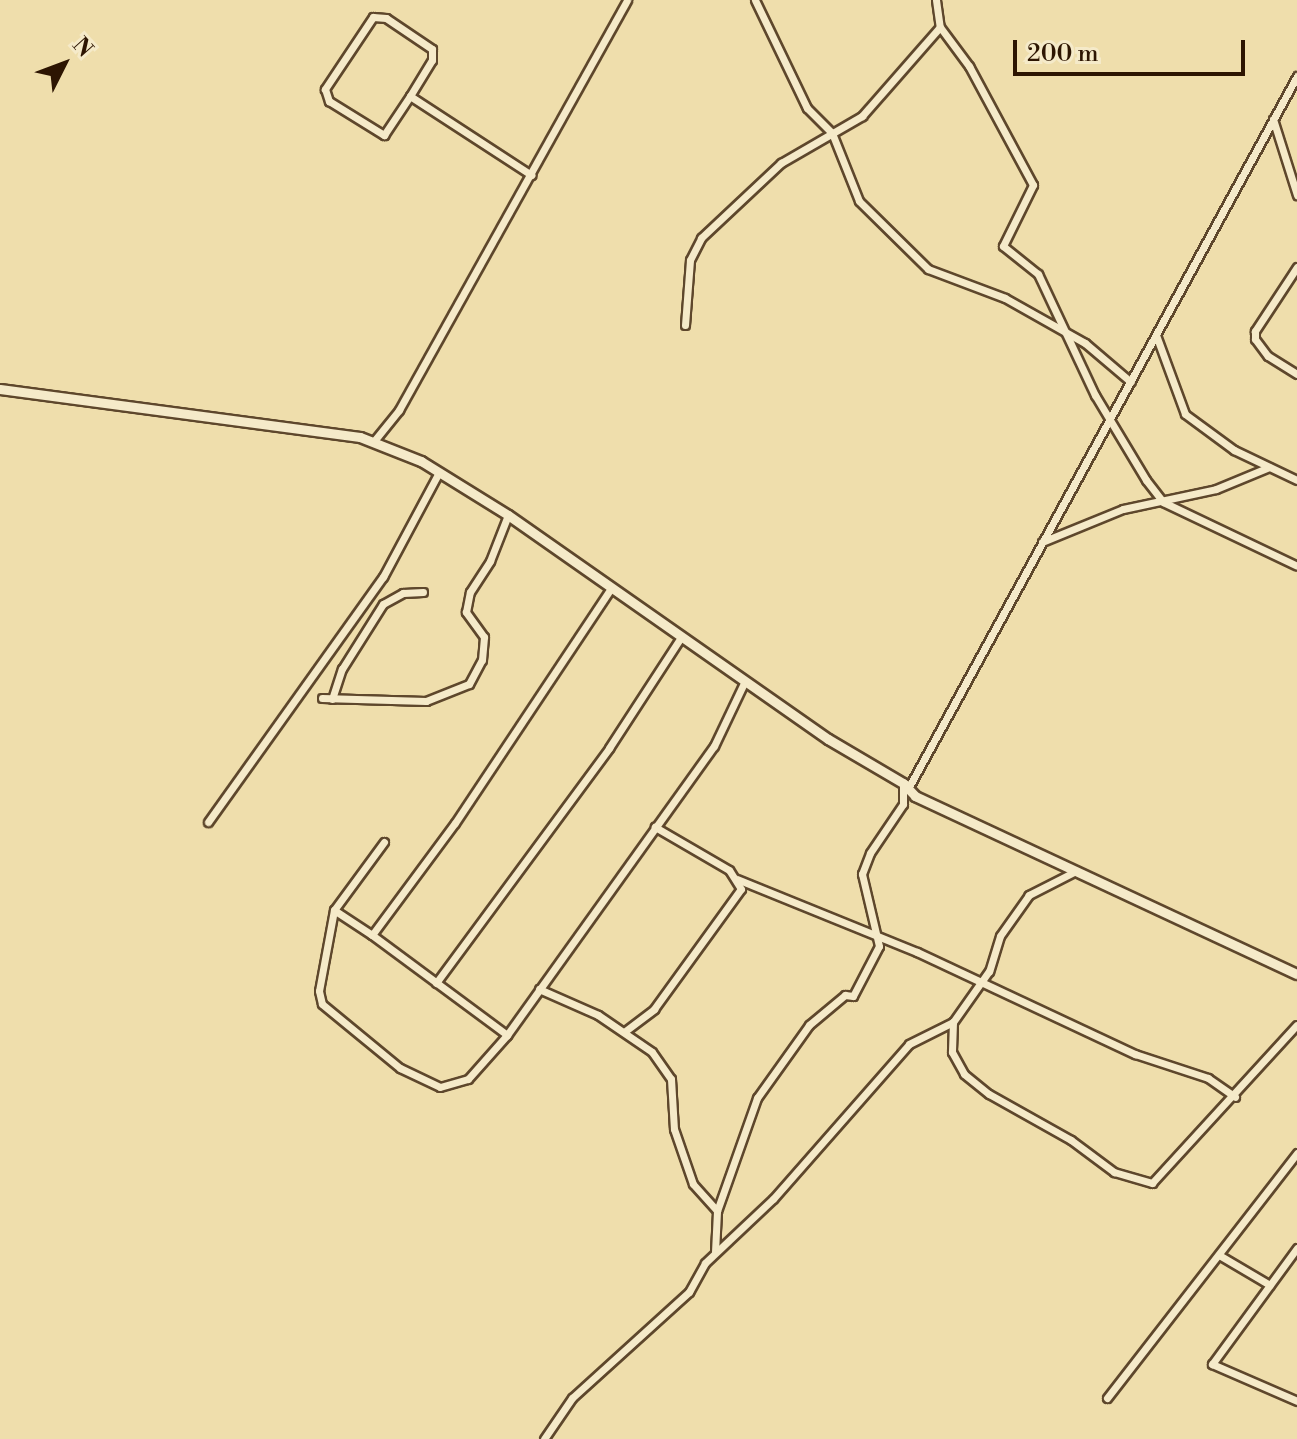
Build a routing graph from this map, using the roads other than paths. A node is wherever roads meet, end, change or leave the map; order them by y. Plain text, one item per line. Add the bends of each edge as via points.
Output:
1 (627, 0) edge
2 (755, 0) edge
3 (936, 0) edge
4 (940, 27) junction
5 (1297, 76) edge
6 (410, 96) junction
7 (1273, 119) junction
8 (832, 133) junction
9 (531, 175) junction
10 (1297, 195) edge
11 (1297, 267) edge
12 (685, 325) dead end
13 (1156, 335) junction
14 (1072, 337) junction
15 (1297, 374) edge
16 (1131, 382) junction
17 (0, 389) edge
18 (1109, 420) junction
19 (374, 441) junction
20 (1269, 467) junction
21 (439, 472) junction
22 (1297, 480) edge
23 (1163, 502) junction
24 (508, 515) junction
25 (1040, 543) junction
26 (1297, 566) edge
27 (611, 588) junction
28 (423, 592) dead end
29 (681, 637) junction
30 (745, 681) junction
31 (322, 698) dead end
32 (332, 699) junction
33 (903, 783) junction
34 (208, 822) dead end
35 (655, 827) junction
36 (384, 842) dead end
37 (1074, 872) junction
38 (737, 879) junction
39 (334, 910) junction
40 (874, 934) junction
41 (372, 935) junction
42 (1297, 974) edge
43 (979, 981) junction
44 (436, 983) junction
45 (539, 989) junction
46 (953, 1022) junction
47 (1297, 1025) edge
48 (624, 1032) junction
49 (507, 1035) junction
50 (1235, 1097) junction
51 (1297, 1153) edge
52 (717, 1211) junction
53 (1297, 1248) edge
54 (715, 1252) junction
55 (1219, 1255) junction
56 (1270, 1285) junction
57 (1107, 1398) dead end
58 (1297, 1401) edge
59 (544, 1439) edge

1 - 9 street
2 - 8 street via 807,108
3 - 4 street
4 - 8 street via 862,116
4 - 14 street via 969,66 1033,185 1003,246 1033,266
5 - 7 street
6 - 6 street via 432,60 432,49 386,18 373,17 325,89 326,96 384,135
6 - 9 street
7 - 10 street
7 - 13 street
8 - 12 street via 781,163 755,193 701,238 690,260
8 - 14 street via 859,201 928,269 1005,298
9 - 19 street via 399,410
11 - 15 street via 1255,331 1268,356
13 - 16 street
13 - 20 street via 1185,414 1234,450
14 - 16 street
14 - 18 street
16 - 18 street
17 - 19 main road
18 - 23 street
18 - 25 street
19 - 21 main road
20 - 22 street
20 - 23 street via 1216,489
21 - 24 main road
21 - 34 street via 383,577
23 - 25 street via 1123,509
23 - 26 street
24 - 27 main road
24 - 32 street via 490,561 470,592 466,612 484,637 482,660 469,684 426,701
25 - 33 street via 910,785
27 - 29 main road
27 - 41 street via 455,823
28 - 32 street via 403,593 383,604 342,669
29 - 30 main road
29 - 44 street via 609,748
30 - 33 main road
30 - 35 street via 714,746
31 - 32 street
33 - 37 main road via 915,796
33 - 40 street via 903,804 862,874
35 - 38 street
35 - 45 street
36 - 39 street
37 - 42 main road
37 - 43 street via 1029,895 1000,936 997,956
38 - 40 street
38 - 48 street via 741,889 734,903 692,960 641,1024
39 - 41 street
39 - 49 street via 319,991 322,1004 390,1061 440,1087 468,1079
40 - 43 street
40 - 52 street via 879,946 859,989 820,1014 770,1075
41 - 44 street
43 - 46 street
43 - 50 street via 1135,1054 1208,1078
44 - 49 street
45 - 48 street
45 - 49 street
46 - 50 street via 952,1052 964,1074 1131,1178 1152,1183 1161,1177
46 - 54 street via 909,1044 773,1199
47 - 50 street
48 - 52 street via 652,1052 671,1079 674,1129 693,1184
51 - 55 street
52 - 54 street
53 - 56 street
54 - 59 street via 689,1292 572,1398
55 - 56 street
55 - 57 street
56 - 58 street via 1212,1364

